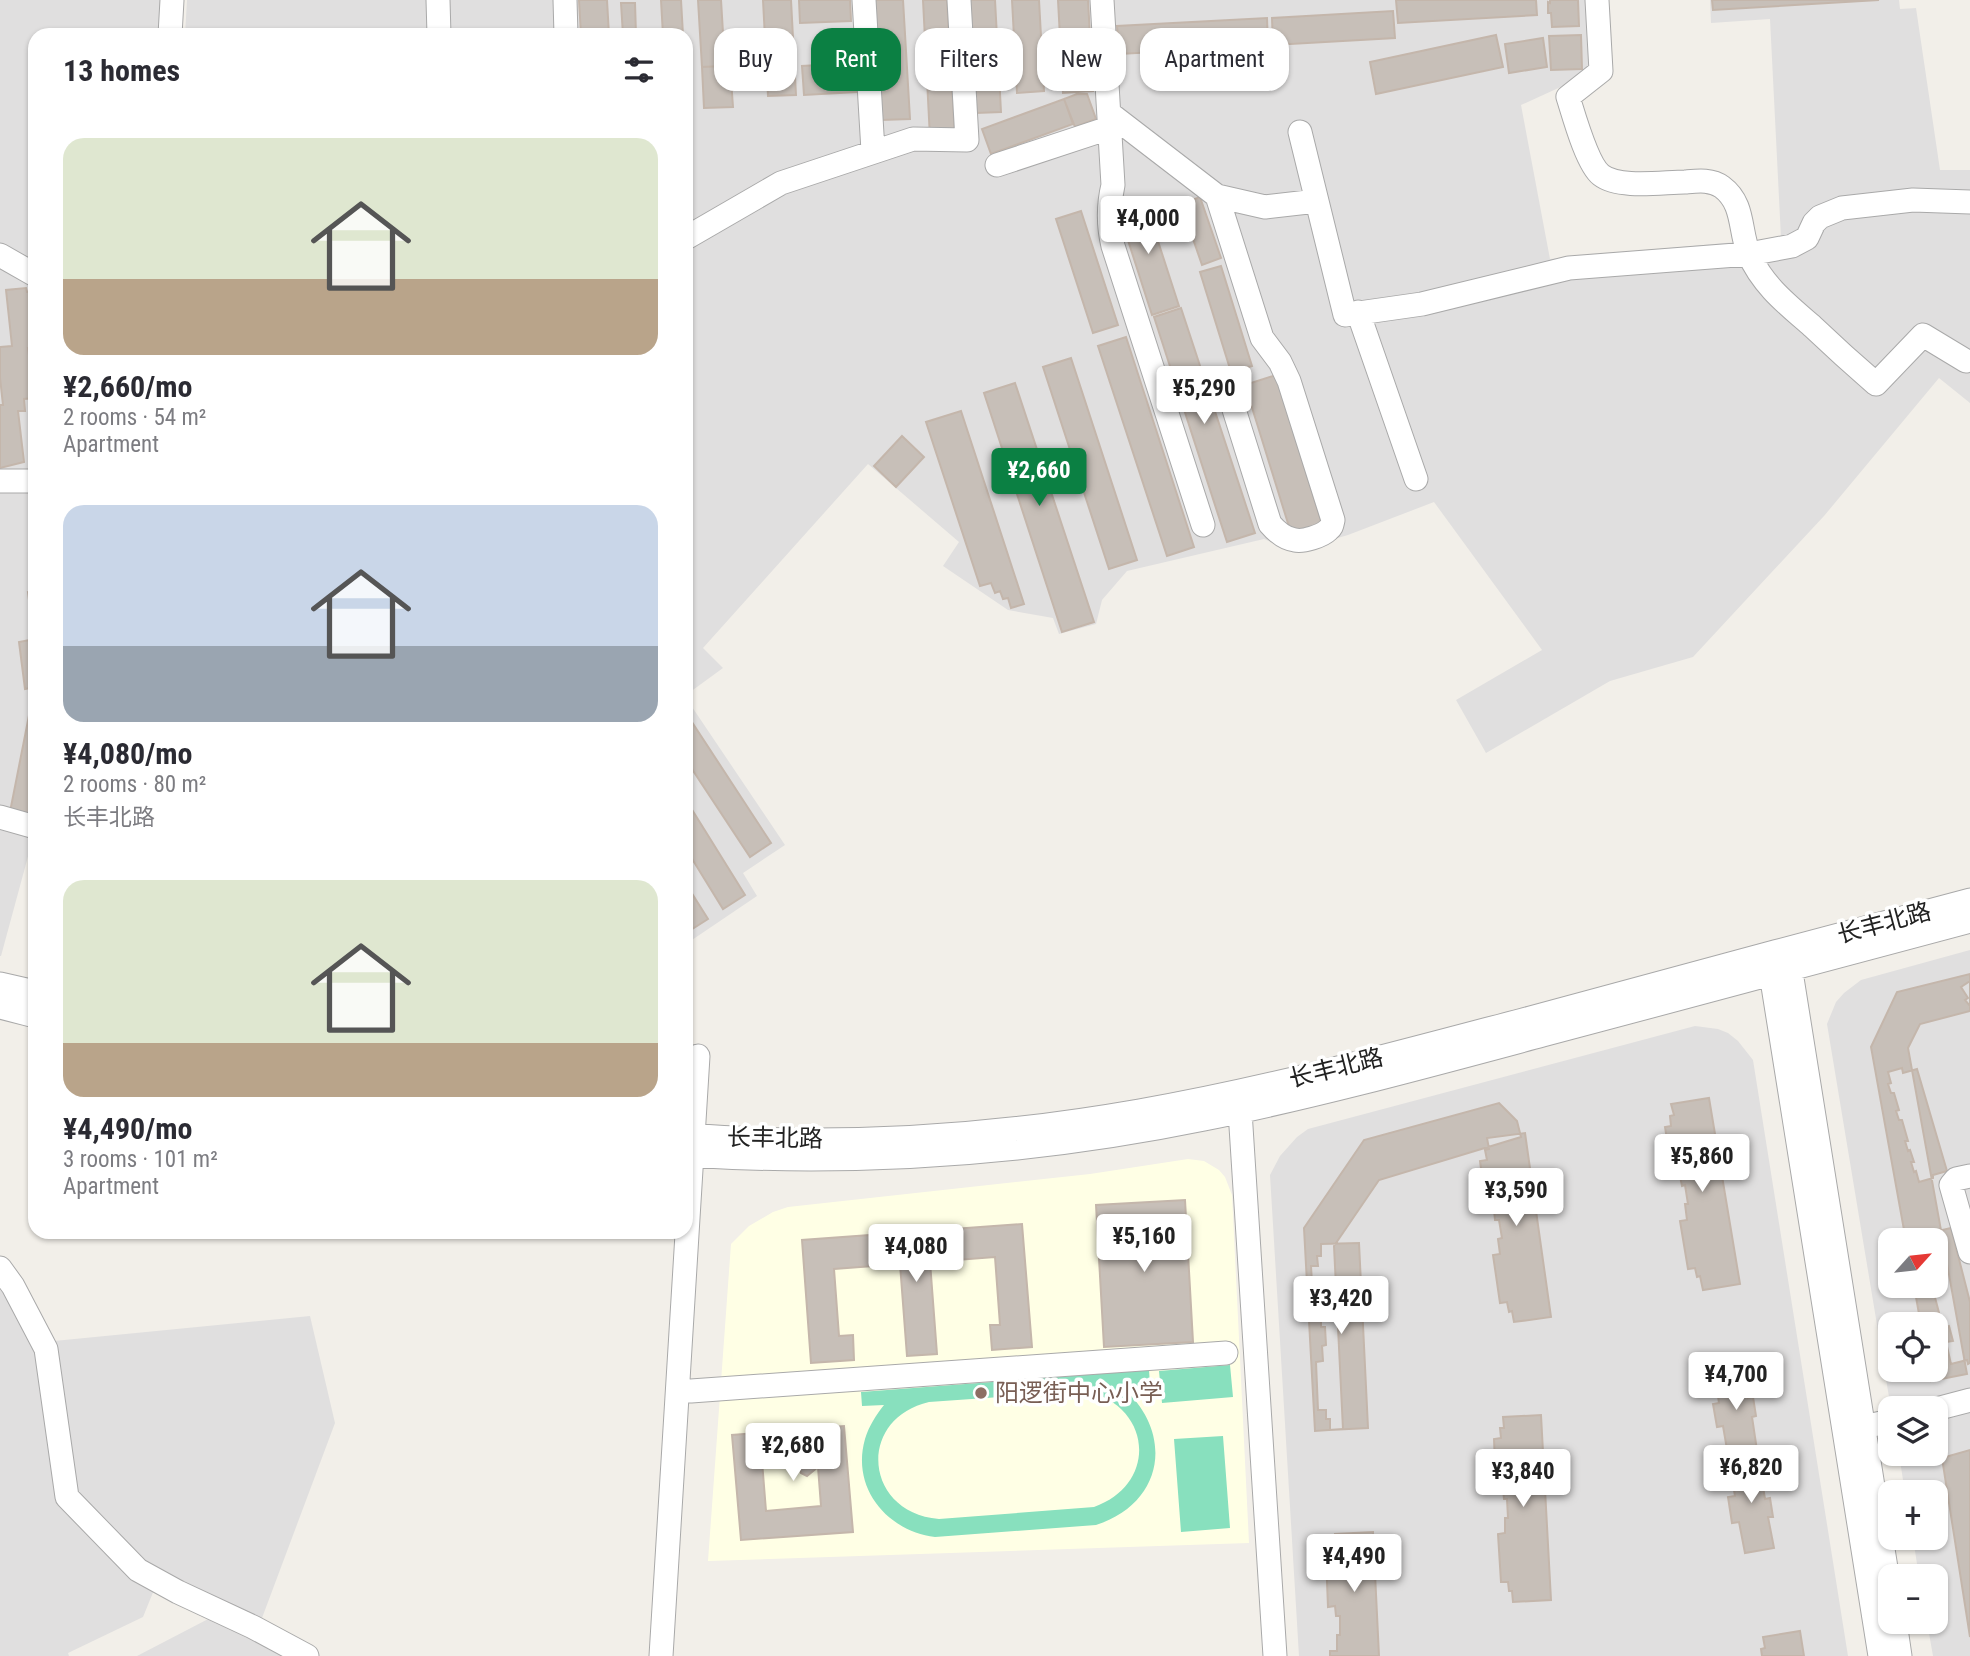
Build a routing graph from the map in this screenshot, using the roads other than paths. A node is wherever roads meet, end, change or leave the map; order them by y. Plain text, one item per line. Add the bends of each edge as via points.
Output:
1 (172, 0) edge
2 (438, 0) edge
3 (565, 0) edge
4 (864, 0) edge
5 (959, 0) edge
6 (1102, 0) edge
7 (1597, 0) edge
8 (170, 28) edge
9 (439, 28) edge
10 (566, 28) edge
11 (1109, 127) junction
12 (1300, 132) dead end
13 (873, 151) junction
14 (997, 164) dead end
15 (1217, 196) junction
16 (1317, 201) junction
17 (1970, 202) edge
18 (693, 234) edge
19 (1749, 254) junction
20 (0, 255) edge
21 (28, 271) edge
22 (1358, 312) junction
23 (1966, 361) dead end
24 (1226, 384) dead end
25 (1416, 479) dead end
26 (0, 481) edge
27 (28, 481) edge
28 (1203, 525) dead end
29 (0, 817) edge
30 (28, 825) edge
31 (1970, 900) edge
32 (1970, 921) edge
33 (1780, 961) junction
34 (0, 984) edge
35 (28, 990) edge
36 (0, 1007) edge
37 (28, 1014) edge
38 (704, 1056) dead end
39 (1240, 1111) junction
40 (695, 1145) edge
41 (693, 1175) edge
42 (1970, 1176) edge
43 (689, 1239) edge
44 (1970, 1252) edge
45 (0, 1268) edge
46 (1226, 1353) dead end
47 (691, 1391) junction
48 (1970, 1400) edge
49 (1948, 1406) edge
50 (1878, 1424) edge
51 (1864, 1427) junction
52 (1885, 1564) edge
53 (1897, 1634) edge
54 (307, 1656) edge
55 (661, 1656) edge
56 (675, 1656) edge
57 (1275, 1656) edge
58 (1880, 1656) edge
59 (1900, 1656) edge

1 - 8 street
2 - 9 street
3 - 10 street
4 - 13 street
5 - 13 street via 967,141 913,139
6 - 11 street
7 - 19 street via 1601,71 1568,97 1587,155 1596,170 1613,181 1705,181 1721,186 1737,205
11 - 14 street
11 - 15 street
11 - 28 street via 1113,184 1108,212 1113,246
12 - 16 street
13 - 18 street via 781,183
15 - 16 street via 1265,207
15 - 24 street via 1262,338 1290,381 1334,520 1325,533 1291,540 1270,524
16 - 22 street via 1345,315
17 - 19 street via 1913,200 1842,208 1820,217 1800,243
19 - 22 street via 1569,268 1422,304
19 - 23 street via 1771,290 1876,384 1923,335
20 - 21 street
22 - 25 street
26 - 27 street
29 - 30 street
31 - 33 street, 长丰北路
32 - 33 street, 长丰北路
33 - 39 street, 长丰北路 via 1416,1069
33 - 40 street, 长丰北路 via 1249,1089 1139,1111 933,1136
33 - 51 street
33 - 58 street
34 - 35 street
36 - 37 street
38 - 40 street
39 - 40 street, 长丰北路 via 1080,1141 934,1156 808,1160
39 - 57 street
40 - 41 street
40 - 47 street
42 - 44 street via 1951,1185
43 - 55 street
45 - 54 street via 46,1349 67,1497 138,1570
46 - 47 street
47 - 56 street
48 - 49 street
50 - 51 street
51 - 52 street
53 - 59 street

